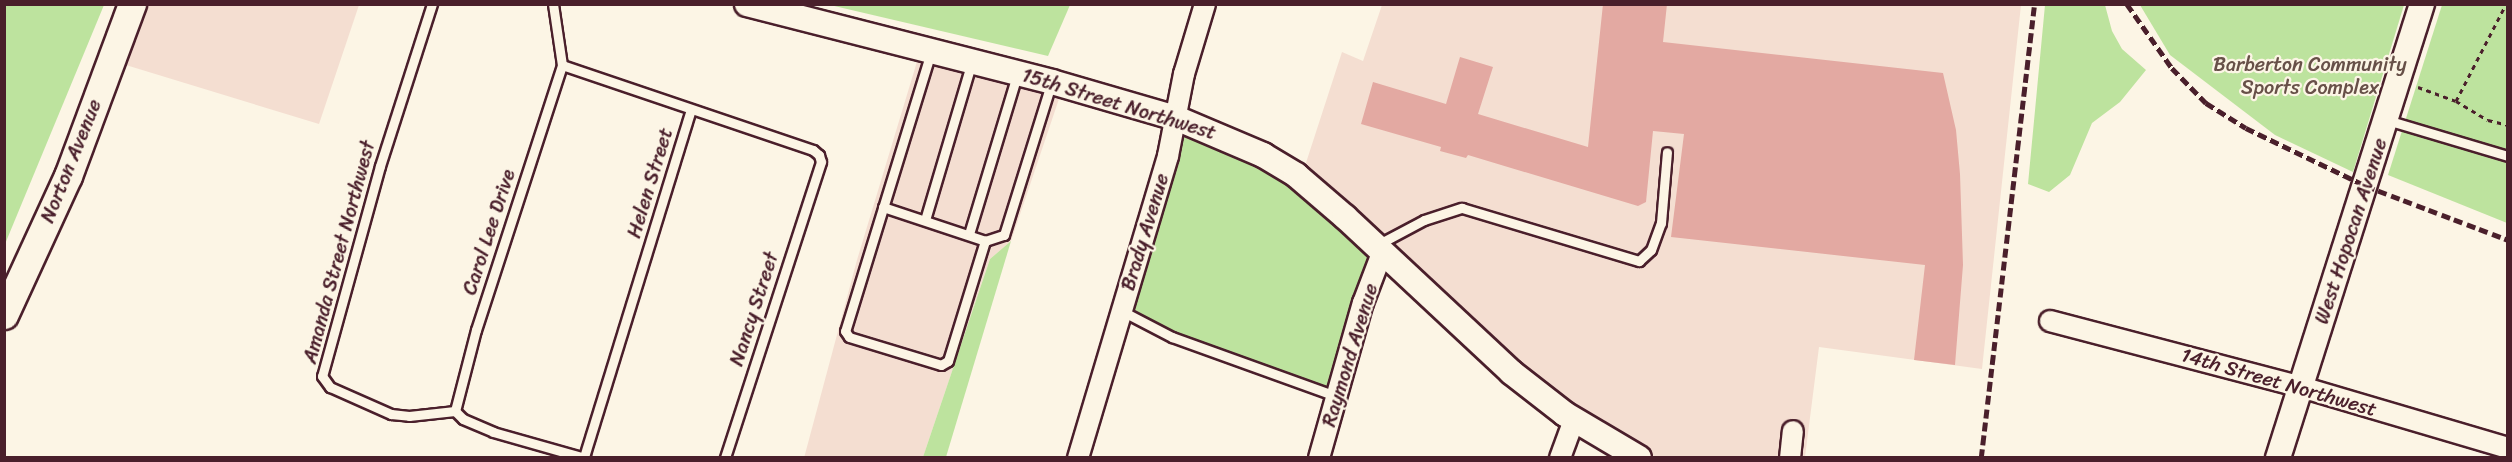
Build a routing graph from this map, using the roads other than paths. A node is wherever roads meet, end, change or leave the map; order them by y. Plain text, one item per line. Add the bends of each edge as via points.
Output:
1 (132, 4) edge
2 (432, 4) edge
3 (554, 4) edge
4 (747, 4) edge
5 (1204, 4) edge
6 (2422, 4) edge
7 (932, 49) junction
8 (973, 60) junction
9 (562, 65) junction
10 (1018, 72) junction
11 (1052, 82) junction
12 (691, 110) junction
13 (1176, 118) junction
14 (2387, 120) junction
15 (1667, 152) dead end
16 (2508, 156) edge
17 (883, 207) junction
18 (925, 220) junction
19 (969, 234) junction
20 (985, 241) junction
21 (1378, 249) junction
22 (1120, 310) junction
23 (4, 315) edge
24 (2050, 321) dead end
25 (2301, 387) junction
26 (1336, 396) junction
27 (455, 411) junction
28 (1574, 420) junction
29 (1793, 430) dead end
30 (2508, 448) edge
31 (584, 457) edge
32 (726, 458) edge
33 (1078, 458) edge
34 (1319, 458) edge
35 (1560, 458) edge
36 (1639, 458) edge
37 (1790, 458) edge
38 (2278, 458) edge

1 - 23 main road, Norton Avenue via 68,176
2 - 27 lane, Amanda Street Northwest via 380,166 322,376 330,387 391,414
3 - 9 lane
4 - 7 street, 15th Street Northwest
5 - 13 street, Brady Avenue
6 - 14 street, West Hopocan Avenue
7 - 8 street, 15th Street Northwest
7 - 17 lane
8 - 10 street, 15th Street Northwest
8 - 18 lane
9 - 12 lane, Helen Street
9 - 27 lane, Carol Lee Drive via 476,330
10 - 11 street, 15th Street Northwest
10 - 19 lane
11 - 13 street, 15th Street Northwest
11 - 20 lane via 1004,235
12 - 31 lane, Helen Street
12 - 32 lane, Nancy Street via 813,150 821,162
13 - 21 street, 15th Street Northwest via 1263,154 1296,175
13 - 22 street, Brady Avenue via 1140,254
14 - 16 lane
14 - 25 street, West Hopocan Avenue
15 - 21 lane via 1661,223 1651,250 1639,261 1462,208 1424,220
17 - 18 lane
17 - 20 lane via 845,331 849,337 941,365 948,361
18 - 19 lane
19 - 20 lane
21 - 26 street, Raymond Avenue
21 - 28 street, 15th Street Northwest via 1511,372
22 - 26 lane via 1172,337
22 - 33 street, Brady Avenue
24 - 25 street, 14th Street Northwest
25 - 30 street, 14th Street Northwest
25 - 38 street, West Hopocan Avenue
26 - 34 street, Raymond Avenue
27 - 31 lane via 463,419 493,432
28 - 35 street
28 - 36 street, 15th Street Northwest
29 - 37 street

